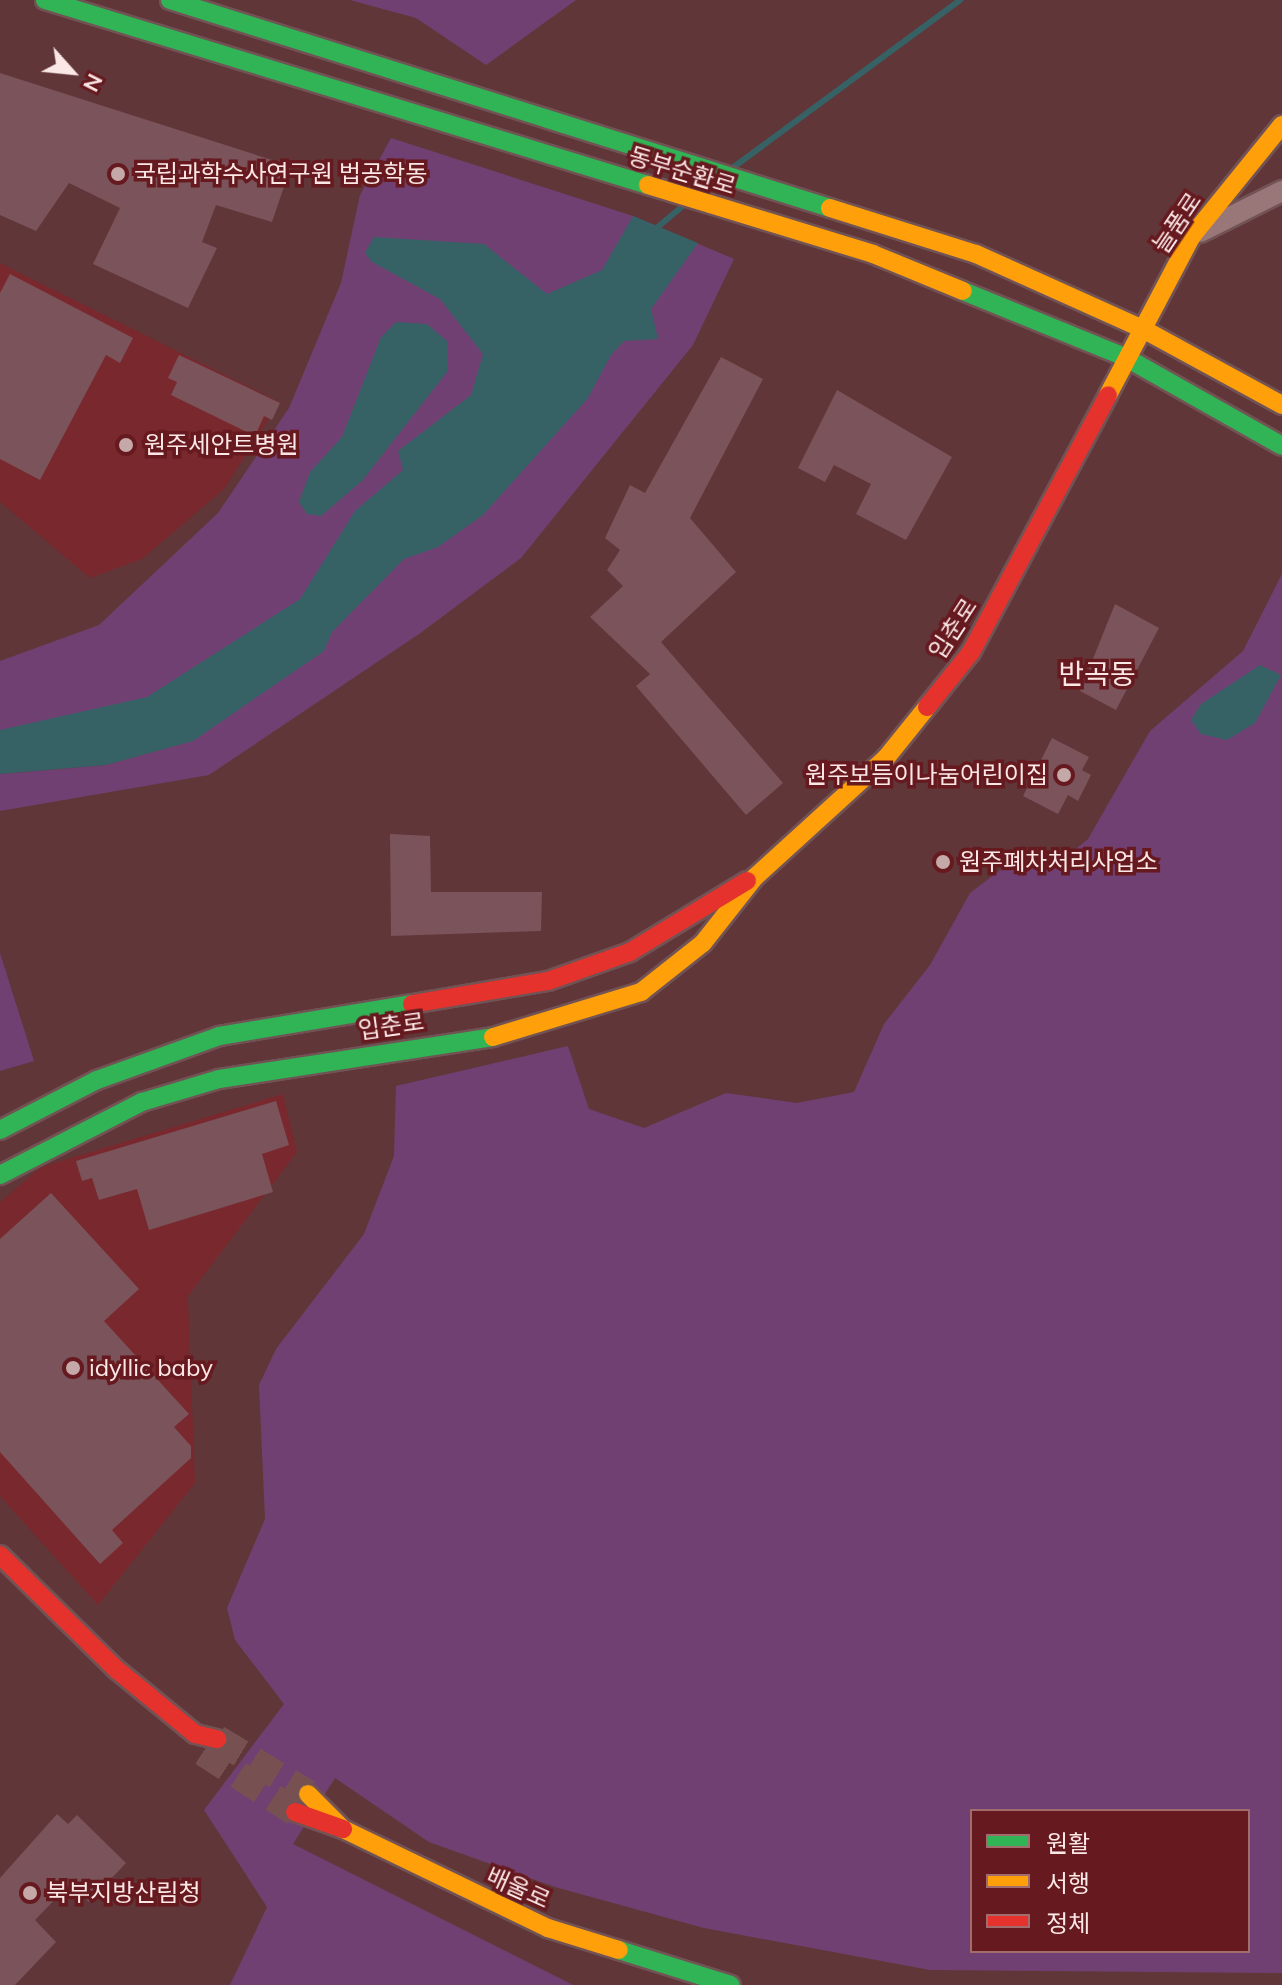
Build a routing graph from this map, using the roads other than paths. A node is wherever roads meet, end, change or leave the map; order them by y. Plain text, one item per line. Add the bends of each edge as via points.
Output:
1 (45, 0) edge
2 (170, 0) edge
3 (1282, 125) edge
4 (1282, 191) edge
5 (1192, 236) junction
6 (1141, 328) junction
7 (1125, 357) junction
8 (1282, 405) edge
9 (1282, 446) edge
10 (755, 877) junction
11 (0, 1130) edge
12 (0, 1175) edge
13 (0, 1555) edge
14 (210, 1745) tunnel mouth
15 (308, 1794) tunnel mouth
16 (295, 1812) tunnel mouth
17 (343, 1829) junction
18 (731, 1985) edge

1 - 7 street, 동부순환로 via 964,287
2 - 6 street, 동부순환로 via 976,254
3 - 5 street, 늘품로
4 - 5 street
5 - 6 street, 늘품로
6 - 7 street, 늘품로
6 - 8 street, 동부순환로
7 - 9 street, 동부순환로
7 - 10 street, 입춘로 via 971,652 886,758
10 - 11 street, 입춘로 via 630,952 548,981 219,1036 97,1080
10 - 12 street, 입춘로 via 703,943 641,992 504,1035 219,1079 117,1113
13 - 14 street
15 - 17 street, 배울로
16 - 17 street
17 - 18 street, 배울로 via 548,1928

